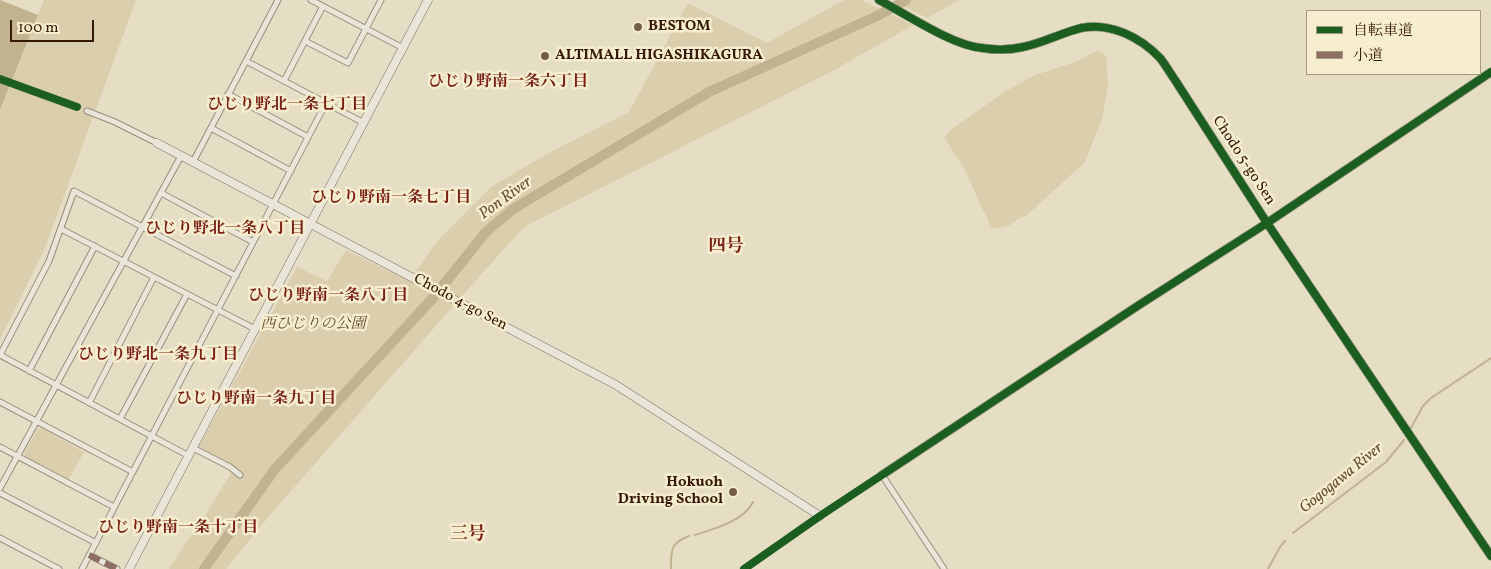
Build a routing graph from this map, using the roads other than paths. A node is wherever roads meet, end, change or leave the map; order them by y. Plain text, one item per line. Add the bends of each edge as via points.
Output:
1 (278, 0) edge
2 (311, 0) edge
3 (381, 0) edge
4 (428, 0) edge
5 (879, 0) edge
6 (324, 6) junction
7 (366, 28) junction
8 (305, 41) junction
9 (403, 48) junction
10 (246, 61) junction
11 (1491, 72) edge
12 (284, 81) junction
13 (228, 94) junction
14 (326, 103) junction
15 (87, 111) dead end
16 (364, 123) junction
17 (211, 128) junction
18 (308, 136) junction
19 (157, 143) joint
20 (181, 156) junction
21 (192, 162) junction
22 (291, 171) junction
23 (161, 193) junction
24 (272, 204) junction
25 (1267, 222) junction
26 (310, 224) junction
27 (142, 227) junction
28 (61, 228) junction
29 (253, 242) junction
30 (95, 246) junction
31 (124, 261) junction
32 (236, 276) junction
33 (154, 277) junction
34 (187, 294) junction
35 (218, 310) junction
36 (256, 329) junction
37 (0, 355) edge
38 (29, 371) junction
39 (56, 385) junction
40 (0, 402) edge
41 (89, 403) junction
42 (120, 419) junction
43 (36, 421) junction
44 (150, 436) junction
45 (0, 447) edge
46 (193, 448) junction
47 (189, 456) junction
48 (18, 457) junction
49 (133, 472) junction
50 (240, 475) dead end
51 (882, 475) junction
52 (0, 488) edge
53 (0, 493) edge
54 (114, 507) junction
55 (820, 516) junction
56 (0, 538) edge
57 (96, 543) junction
58 (89, 554) junction
59 (1491, 556) edge
60 (59, 569) edge
61 (82, 569) edge
62 (116, 569) edge
63 (129, 569) edge
64 (744, 569) edge
65 (944, 569) edge

1 - 10 street
2 - 6 street
3 - 7 street
4 - 9 street
5 - 25 street, Chodo 5-go Sen via 960,43 979,48 1023,47 1082,28 1103,27 1143,43 1175,80
6 - 7 street
6 - 8 street
7 - 8 street via 348,63
7 - 9 street
8 - 12 street
9 - 16 street
10 - 12 street
10 - 13 street
11 - 25 street
12 - 14 street
13 - 17 street
13 - 18 street
14 - 16 street
14 - 18 street
15 - 19 street, Chodo 4-go Sen
16 - 26 street
17 - 21 street
17 - 22 street
18 - 22 street
19 - 20 street, Chodo 4-go Sen
20 - 21 street, Chodo 4-go Sen
20 - 23 street
21 - 24 street, Chodo 4-go Sen
22 - 24 street
23 - 27 street
23 - 29 street
24 - 26 street, Chodo 4-go Sen
24 - 29 street
25 - 51 street
25 - 59 street, Chodo 5-go Sen
26 - 36 street
26 - 55 street, Chodo 4-go Sen via 616,385
27 - 28 street via 74,192
27 - 31 street
27 - 32 street
28 - 30 street
28 - 37 street via 49,261
29 - 32 street
30 - 31 street
30 - 38 street
31 - 33 street
31 - 39 street
32 - 35 street
33 - 34 street
33 - 41 street
34 - 35 street
34 - 42 street
35 - 36 street
35 - 44 street
36 - 46 street
37 - 38 street
38 - 39 street
39 - 41 street
39 - 43 street
40 - 43 street
41 - 42 street
42 - 44 street
43 - 48 street
43 - 49 street
44 - 47 street
44 - 49 street
45 - 48 street
46 - 47 street
46 - 50 street
47 - 63 street
48 - 52 street
48 - 54 street
49 - 54 street
51 - 55 street
51 - 65 street
53 - 57 street
54 - 57 street
55 - 64 street
56 - 60 street
57 - 58 street
58 - 61 street
58 - 62 street

